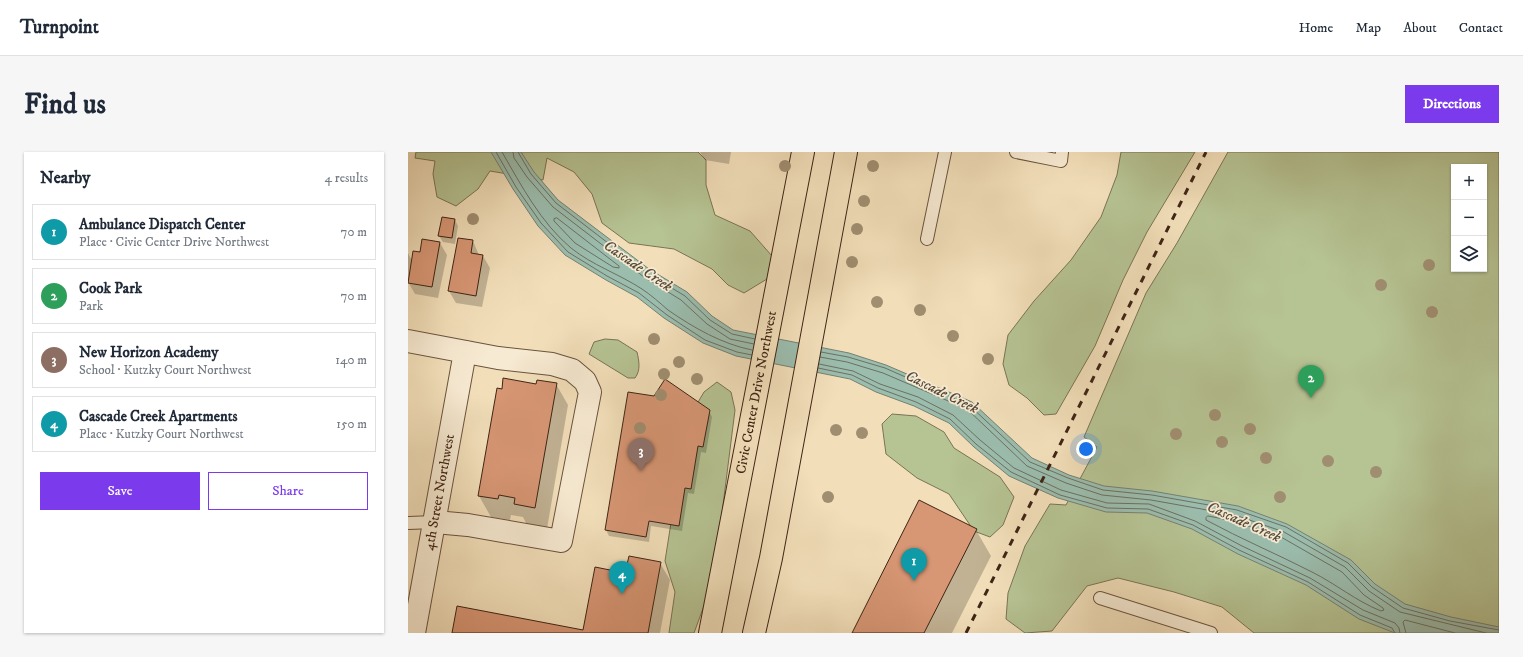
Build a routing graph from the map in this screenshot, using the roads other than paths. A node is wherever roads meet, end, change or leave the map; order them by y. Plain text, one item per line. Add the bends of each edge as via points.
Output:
1 (803, 152) edge
2 (846, 152) edge
3 (945, 152) edge
4 (1016, 152) edge
5 (1062, 152) edge
6 (927, 239) dead end
7 (408, 341) edge
8 (465, 352) junction
9 (436, 522) junction
10 (408, 523) edge
11 (1100, 598) dead end
12 (414, 633) edge
13 (710, 633) edge
14 (754, 633) edge
15 (1211, 633) edge

1 - 13 main road, Civic Center Drive Northwest
2 - 14 main road via 771,558
3 - 6 lane
4 - 5 lane via 1061,161
7 - 8 street
8 - 9 street, 4th Street Northwest
8 - 9 street via 552,364 572,370 585,381 590,392 586,417 561,541
9 - 10 lane
9 - 12 street, 4th Street Northwest
11 - 15 lane

